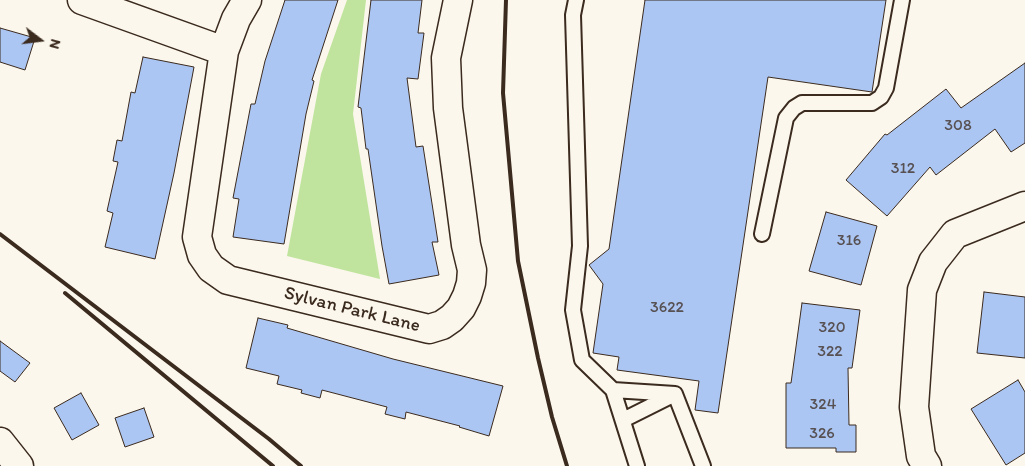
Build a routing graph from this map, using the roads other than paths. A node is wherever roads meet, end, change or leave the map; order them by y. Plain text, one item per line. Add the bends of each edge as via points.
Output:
1 (82, 0) edge
2 (247, 0) edge
3 (458, 0) edge
4 (576, 0) edge
5 (902, 0) edge
6 (224, 51) junction
7 (1025, 206) edge
8 (762, 234) dead end
9 (613, 390) junction
10 (676, 394) junction
11 (623, 420) junction
12 (0, 442) edge
13 (18, 466) edge
14 (637, 466) edge
15 (703, 466) edge
16 (927, 466) edge

1 - 6 street
2 - 6 street, Sylvan Park Lane
3 - 6 street, Sylvan Park Lane via 446,58 448,108 472,270 471,283 467,296 452,318 428,329 228,280 211,268 202,255 197,237
4 - 9 lane via 573,15 580,246 573,310 582,360
5 - 8 lane via 886,88 881,97 872,102 802,104 786,118
7 - 16 street via 955,234 933,262 922,290 914,407 921,456
9 - 10 lane
9 - 11 lane
10 - 11 lane
10 - 15 lane
11 - 14 lane
12 - 13 street

